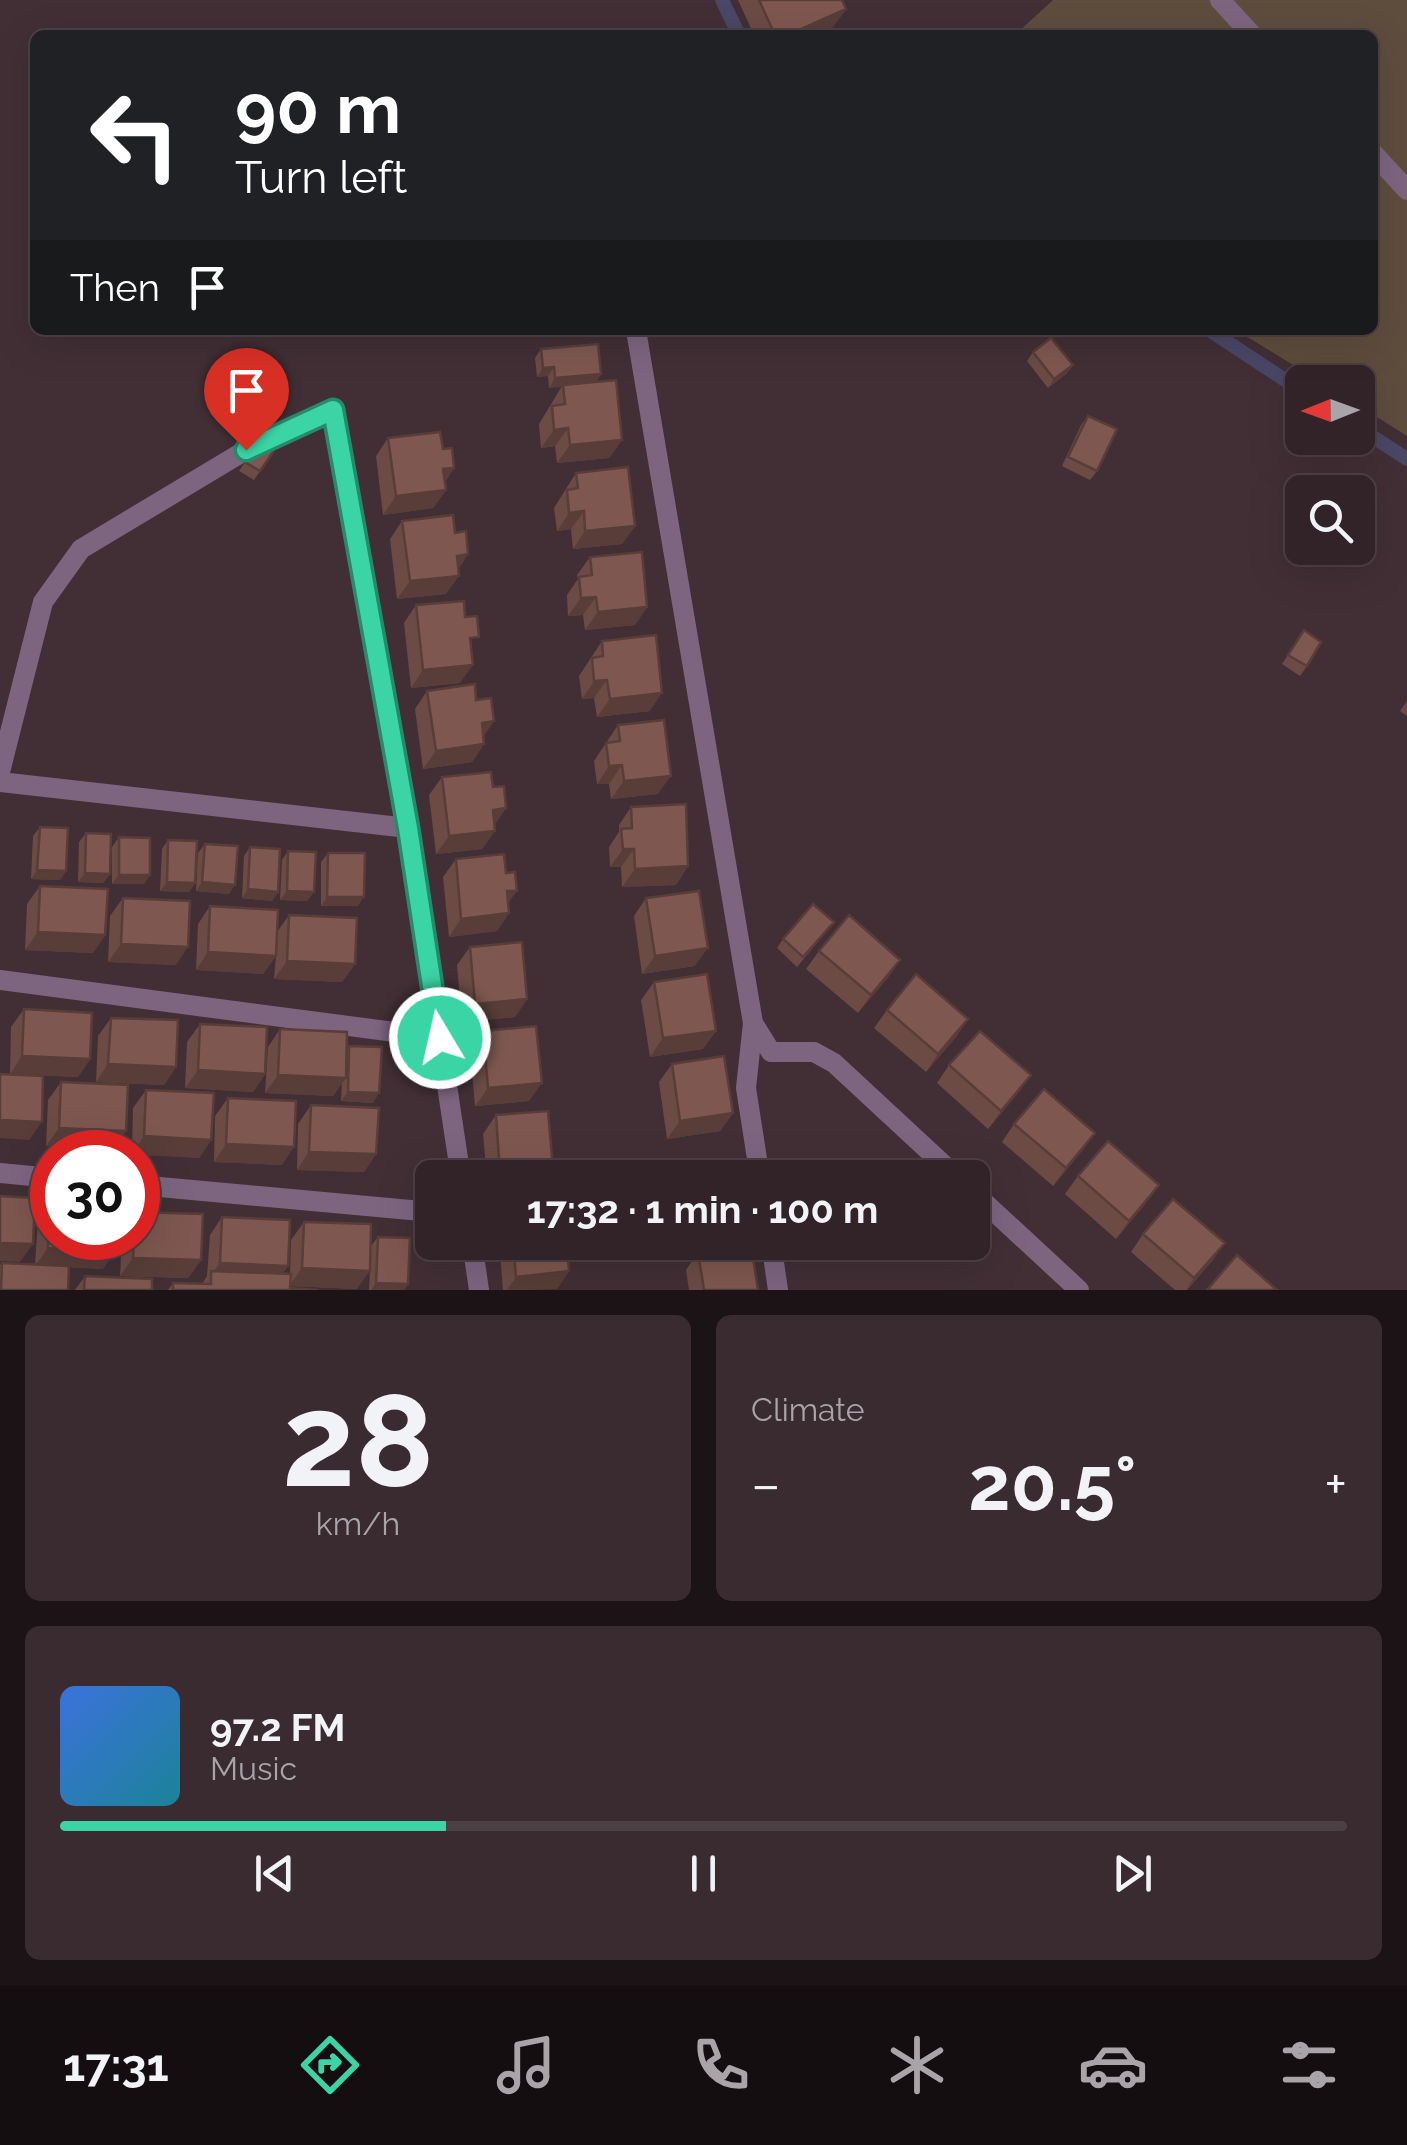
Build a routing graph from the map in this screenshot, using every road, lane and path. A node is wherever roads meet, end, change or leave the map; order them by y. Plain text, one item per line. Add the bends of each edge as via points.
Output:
1 (1220, 0) edge
2 (1246, 30) edge
3 (1378, 159) edge
4 (1407, 190) edge
5 (637, 335) edge
6 (0, 772) edge
7 (0, 782) edge
8 (408, 828) junction
9 (0, 980) edge
10 (753, 1023) junction
11 (440, 1038) junction
12 (458, 1160) edge
13 (757, 1160) edge
14 (938, 1160) edge
15 (0, 1173) edge
16 (30, 1176) edge
17 (160, 1187) edge
18 (990, 1208) edge
19 (415, 1210) edge
20 (475, 1260) edge
21 (773, 1260) edge
22 (479, 1290) edge
23 (778, 1290) edge
24 (1079, 1290) edge

1 - 2 street
3 - 4 street
5 - 10 street
6 - 8 street via 43,602 81,549 246,450 333,410
7 - 8 street
8 - 11 street
9 - 11 street
10 - 13 street via 746,1088
10 - 14 street via 771,1052 814,1052 834,1064
11 - 12 street
15 - 16 street
17 - 19 street
18 - 24 street
20 - 22 street
21 - 23 street

